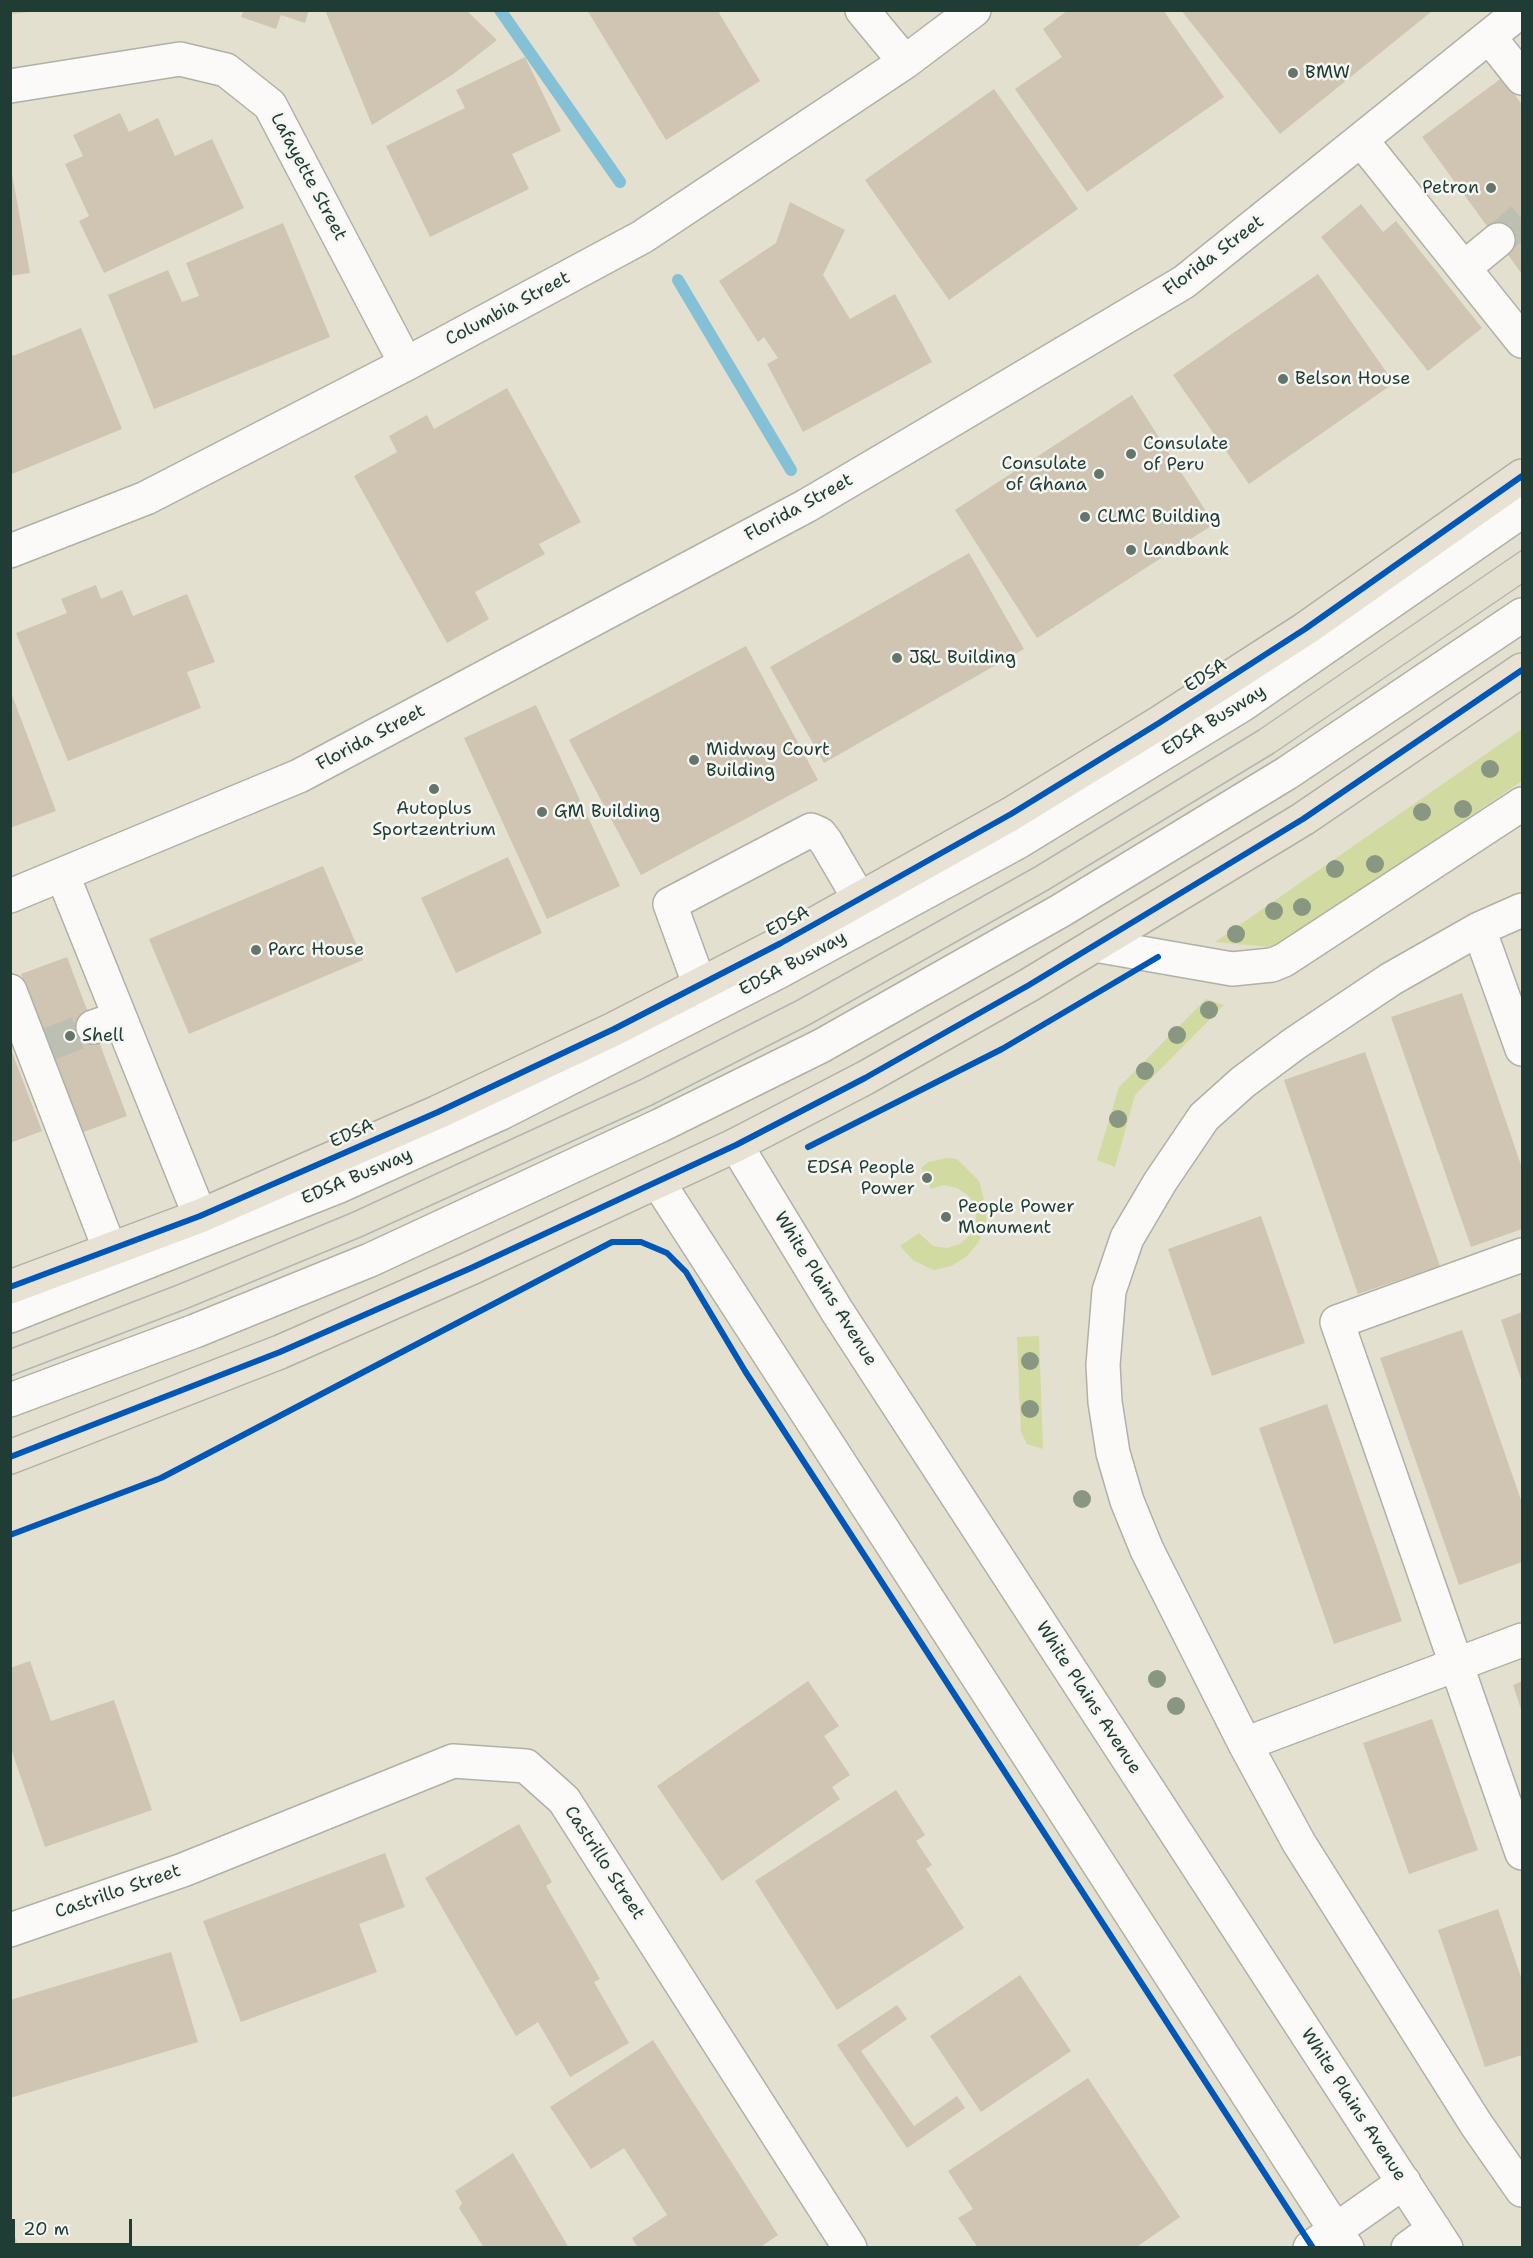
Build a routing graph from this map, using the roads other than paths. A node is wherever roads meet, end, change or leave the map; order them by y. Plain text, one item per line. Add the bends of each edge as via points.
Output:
1 (862, 10) edge
2 (974, 10) edge
3 (1520, 13) edge
4 (1490, 38) junction
5 (905, 62) junction
6 (1522, 78) edge
7 (10, 86) edge
8 (1362, 141) junction
9 (1498, 240) tunnel mouth
10 (1464, 268) junction
11 (1522, 341) edge
12 (406, 364) junction
13 (1522, 476) edge
14 (1522, 511) edge
15 (10, 551) edge
16 (1522, 615) edge
17 (1522, 670) edge
18 (1522, 804) edge
19 (63, 876) junction
20 (10, 896) edge
21 (860, 900) junction
22 (1522, 910) edge
23 (1479, 929) junction
24 (1095, 945) junction
25 (700, 986) junction
26 (10, 991) edge
27 (1522, 1049) edge
28 (736, 1145) junction
29 (658, 1182) junction
30 (200, 1216) junction
31 (110, 1250) junction
32 (1522, 1255) edge
33 (10, 1287) edge
34 (10, 1316) edge
35 (10, 1400) edge
36 (10, 1457) edge
37 (1522, 1640) edge
38 (1457, 1664) junction
39 (1245, 1744) junction
40 (1522, 1853) edge
41 (10, 1930) edge
42 (1404, 2182) junction
43 (1522, 2190) edge
44 (1331, 2241) edge
45 (1430, 2241) edge
46 (850, 2247) edge

1 - 5 street
2 - 5 street, Columbia Street
3 - 4 street, Florida Street
4 - 6 street
4 - 8 street, Florida Street
5 - 12 street, Columbia Street via 642,237
7 - 12 street, Lafayette Street via 180,60 226,70 270,105
8 - 10 street
8 - 19 street, Florida Street via 1184,282 806,506 299,777
9 - 10 street
10 - 11 street
12 - 15 street, Columbia Street via 146,498
13 - 21 highway, EDSA via 1305,629 1159,723
14 - 34 street, EDSA Busway via 1242,705 1018,842 780,971 511,1108 337,1187
16 - 35 street via 1287,773 1060,910 821,1046 651,1130 370,1260
17 - 24 highway via 1303,819
18 - 24 street via 1272,965 1232,969
19 - 20 street, Florida Street
19 - 30 street via 106,1023
21 - 25 highway, EDSA
21 - 25 street via 826,842 810,830 670,904
22 - 23 street
23 - 27 street
23 - 39 street via 1391,979 1294,1044 1204,1117 1127,1238 1109,1292 1103,1365 1113,1453 1147,1550
24 - 28 highway via 866,1078
25 - 30 highway, EDSA via 438,1112
26 - 31 street via 40,1048
28 - 29 highway
28 - 42 street, White Plains Avenue via 850,1331
29 - 36 highway via 280,1352
29 - 44 street
30 - 31 highway, EDSA
31 - 33 highway, EDSA
32 - 38 street via 1337,1322
37 - 38 street
38 - 39 street
38 - 40 street
39 - 43 street via 1299,1843 1476,2124
41 - 46 street, Castrillo Street via 183,1870 453,1761 526,1766 564,1800
42 - 44 street
42 - 45 street, White Plains Avenue

